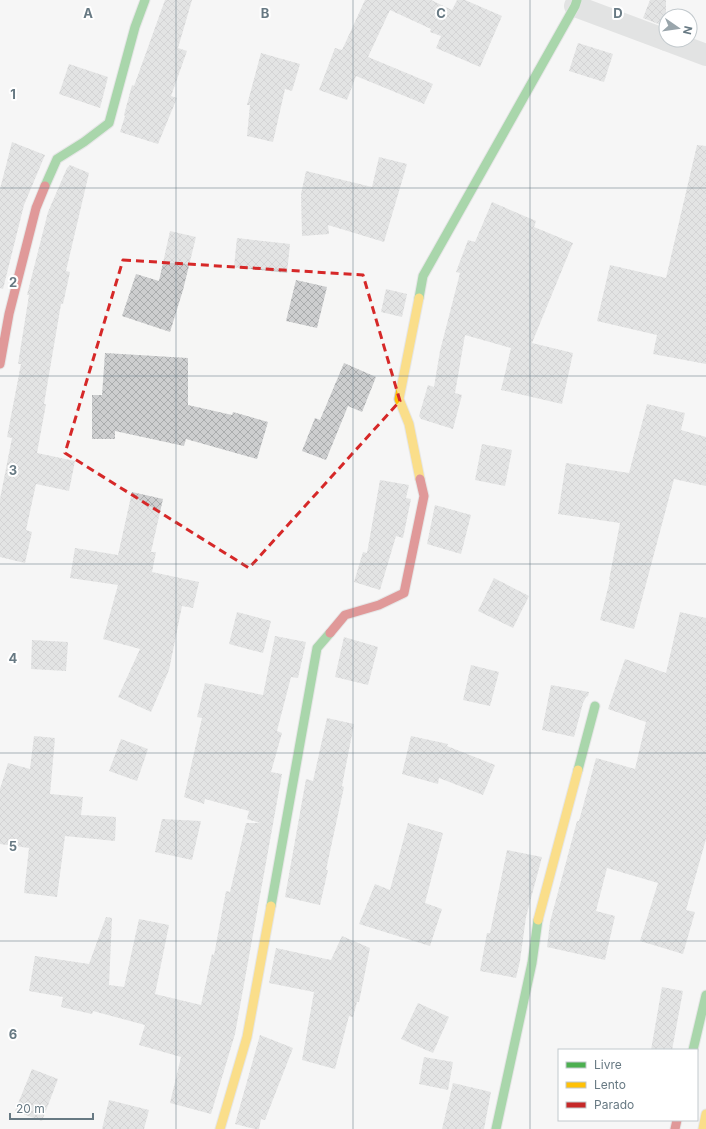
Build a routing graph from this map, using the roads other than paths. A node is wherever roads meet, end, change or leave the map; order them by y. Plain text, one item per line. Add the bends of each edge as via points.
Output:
1 (145, 0) edge
2 (576, 3) edge
3 (658, 37) edge
4 (687, 48) edge
5 (706, 55) edge
6 (0, 364) edge
7 (595, 706) dead end
8 (706, 995) edge
9 (694, 1049) edge
10 (706, 1114) edge
11 (220, 1129) edge
12 (496, 1129) edge
13 (703, 1129) edge

1 - 6 street via 135,27 109,123 57,159 36,208 9,314
2 - 3 street
2 - 11 street via 423,276 399,399 409,424 424,496 404,593 379,605 345,615 317,648 247,1037
4 - 5 street
7 - 12 street via 538,920 532,963
8 - 9 street
10 - 13 street

